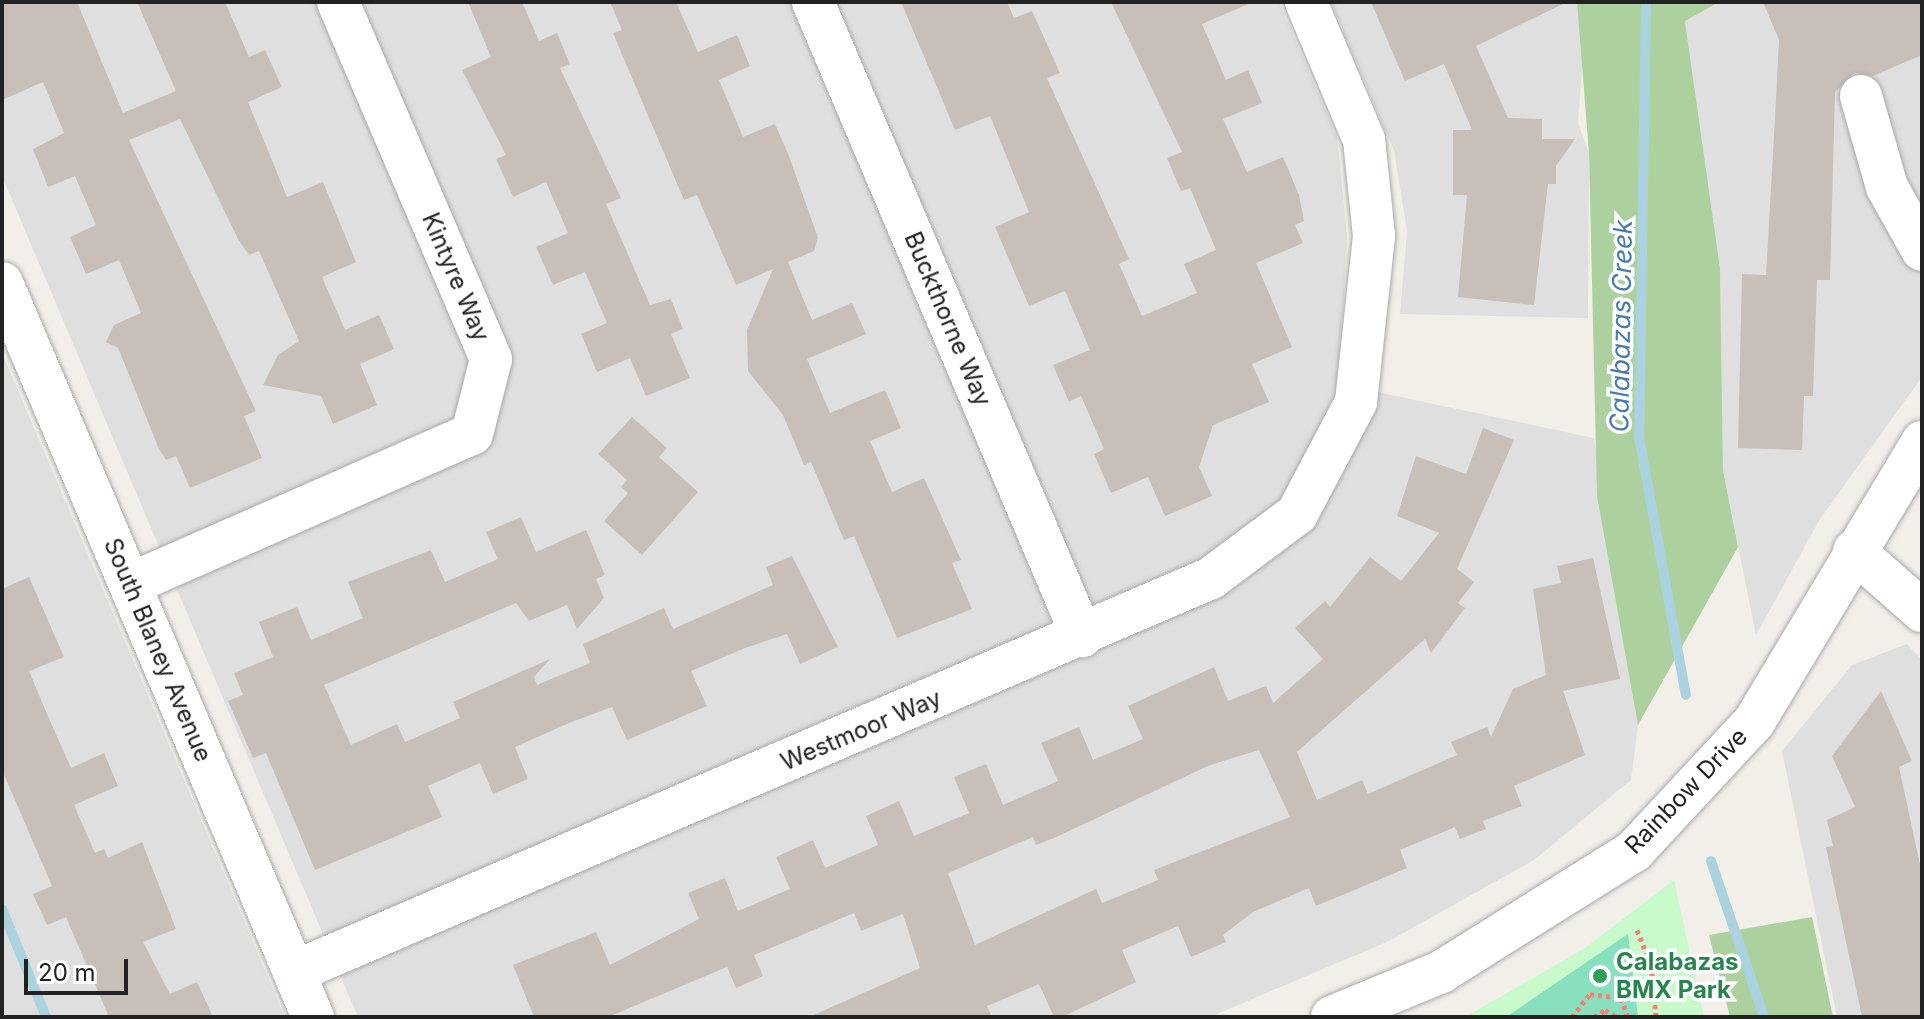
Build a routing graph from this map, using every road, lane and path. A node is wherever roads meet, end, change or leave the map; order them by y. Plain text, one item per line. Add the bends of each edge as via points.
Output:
1 (338, 2) edge
2 (813, 2) edge
3 (1306, 2) edge
4 (1861, 96) dead end
5 (1922, 250) edge
6 (2, 283) edge
7 (1922, 442) edge
8 (1854, 551) junction
9 (130, 584) junction
10 (1922, 611) edge
11 (1082, 636) junction
12 (1637, 930) dead end
13 (294, 972) junction
14 (313, 1017) edge
15 (1332, 1017) edge
16 (1572, 1017) edge
17 (1594, 1017) edge
18 (1617, 1017) edge
19 (1628, 1017) edge
20 (1656, 1017) edge

1 - 9 street, Kintyre Way via 491,359 472,434
2 - 11 street, Buckthorne Way
3 - 11 street, Westmoor Way via 1364,140 1374,236 1356,402 1297,514 1211,578
4 - 5 street via 1887,187
6 - 9 street, South Blaney Avenue
7 - 8 street, Rainbow Drive
8 - 10 street
8 - 15 street, Rainbow Drive via 1754,722 1634,851 1441,972
9 - 13 street, South Blaney Avenue
11 - 13 street, Westmoor Way
12 - 20 path via 1651,965
13 - 14 street, South Blaney Avenue
16 - 19 path via 1590,994 1621,998
17 - 18 path via 1605,1010

